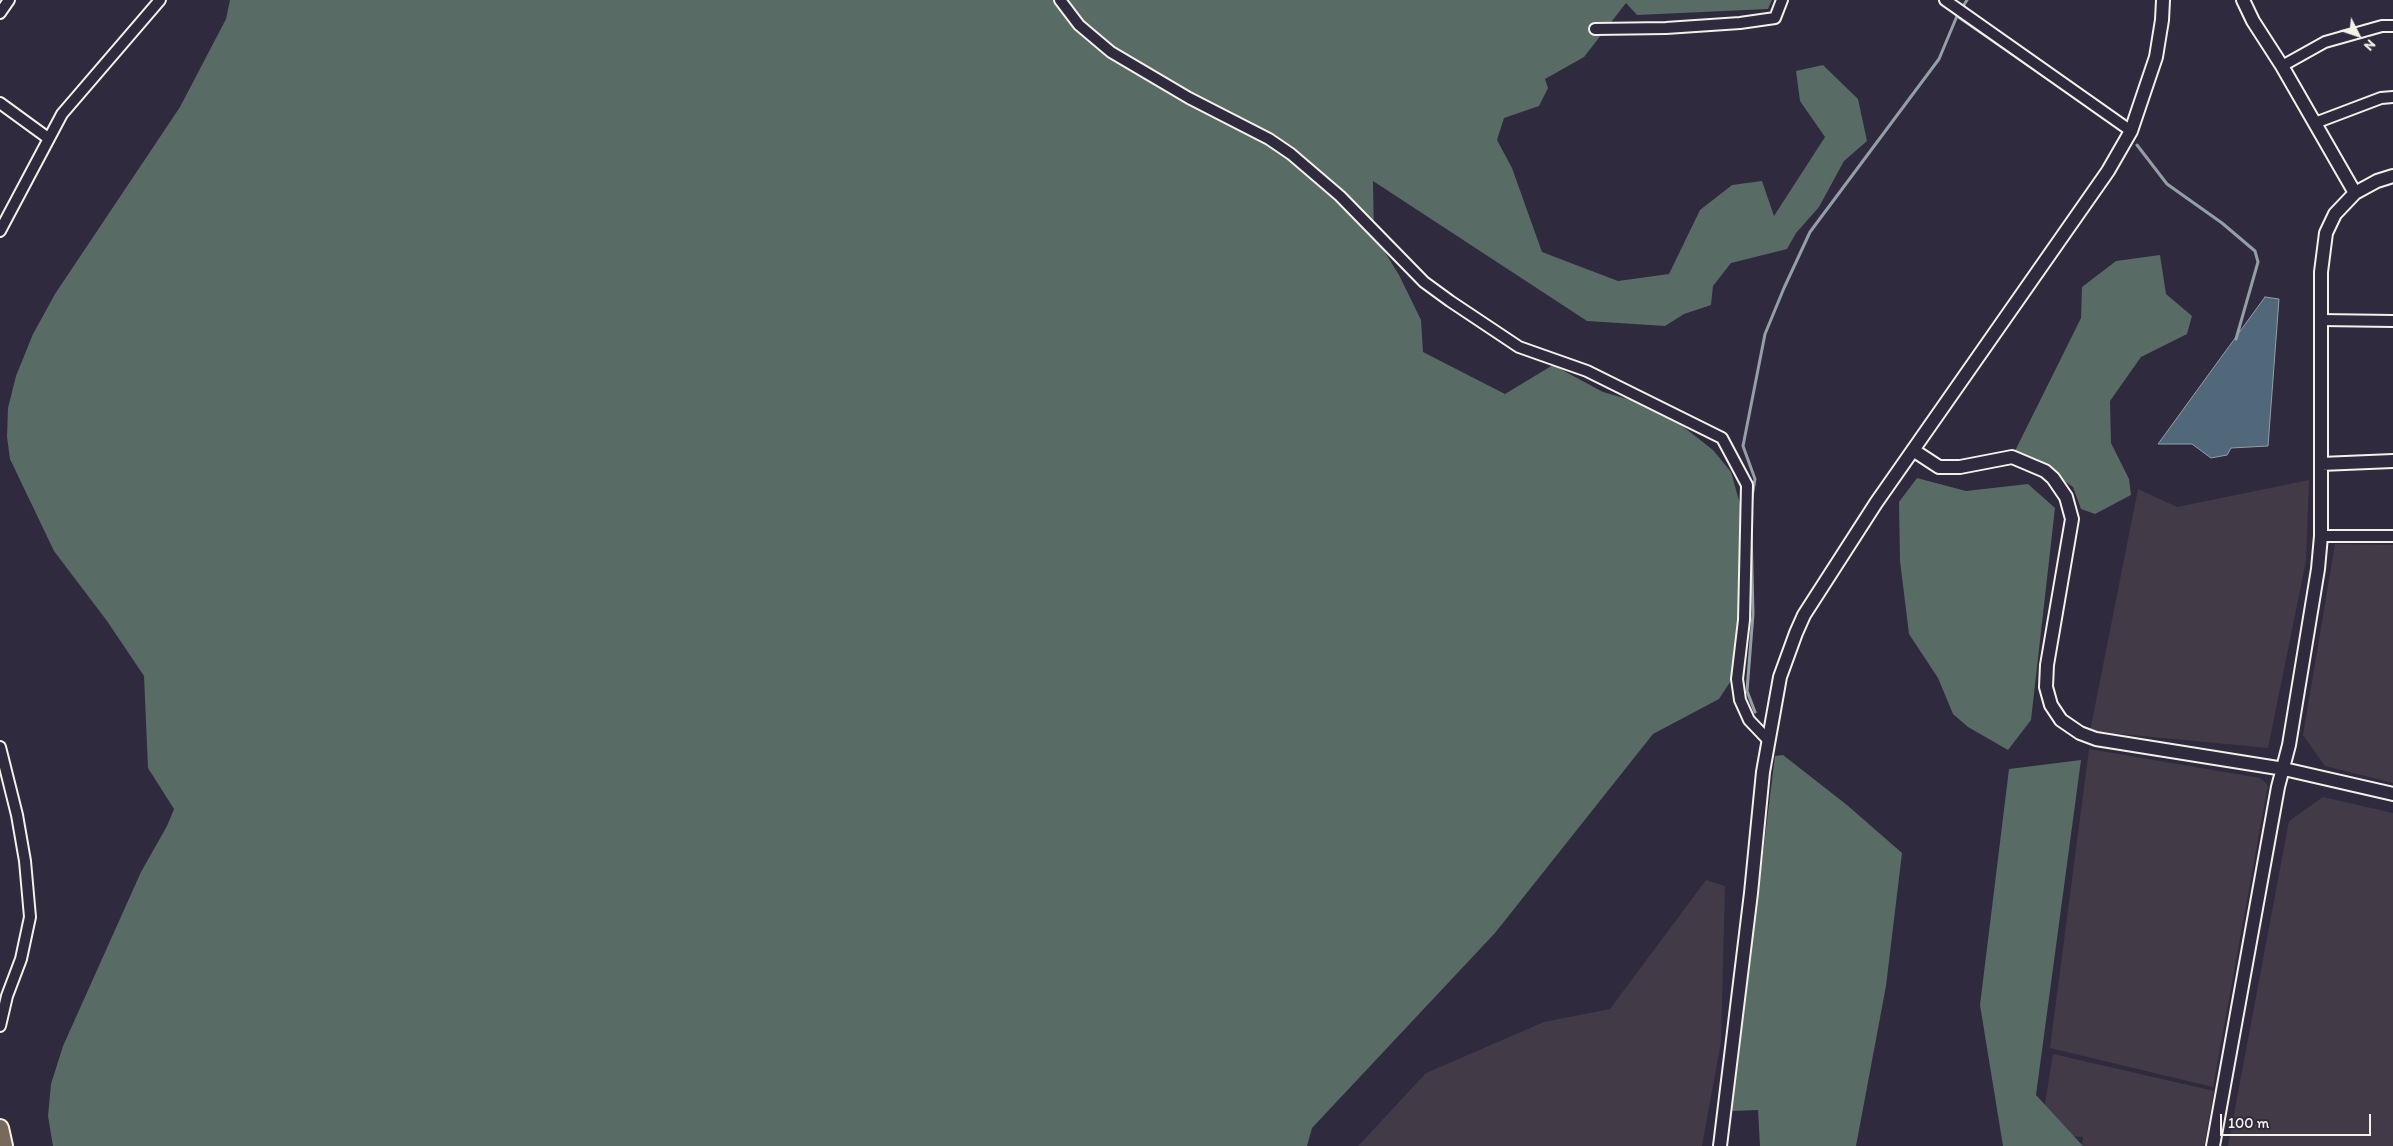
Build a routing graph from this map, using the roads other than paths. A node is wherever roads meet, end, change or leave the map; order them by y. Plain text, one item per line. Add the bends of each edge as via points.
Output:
1 (9, 0) edge
2 (160, 0) edge
3 (1060, 0) edge
4 (1782, 0) edge
5 (1945, 0) edge
6 (2163, 0) edge
7 (2246, 1) edge
8 (0, 13) edge
9 (2393, 26) edge
10 (1595, 29) dead end
11 (2282, 66) junction
12 (2393, 97) edge
13 (0, 103) edge
14 (2315, 123) junction
15 (2131, 131) junction
16 (48, 138) junction
17 (2393, 176) edge
18 (2355, 193) junction
19 (0, 231) edge
20 (2321, 320) junction
21 (2393, 321) edge
22 (1913, 450) junction
23 (2393, 461) edge
24 (2321, 464) junction
25 (2321, 536) junction
26 (2393, 536) edge
27 (1769, 741) junction
28 (0, 747) edge
29 (2284, 769) junction
30 (2393, 794) edge
31 (0, 1026) edge
32 (0, 1128) edge
33 (4, 1146) edge
34 (1720, 1146) edge
35 (2213, 1146) edge

1 - 8 street
2 - 16 street via 62,114
3 - 27 street via 1079,24 1111,52 1189,98 1269,138 1291,154 1340,196 1424,282 1457,306 1519,347 1587,371 1722,438 1747,485 1744,620 1737,679 1740,700 1749,720
4 - 10 street via 1774,18 1666,28
5 - 15 street
6 - 15 street via 2156,57
7 - 11 street via 2253,21
9 - 11 street via 2382,26 2325,42
11 - 14 street
12 - 14 street via 2381,98
13 - 16 street
14 - 18 street
15 - 22 street via 2108,171
16 - 19 street
17 - 18 street
18 - 20 street via 2335,214 2326,233 2321,272
20 - 21 street
20 - 24 street
22 - 27 street via 1804,614 1780,677
22 - 29 street via 1939,467 1960,467 2012,457 2045,471 2054,478 2066,497 2072,519 2046,687 2051,705 2061,720 2096,739
23 - 24 street
24 - 25 street
25 - 26 street
25 - 29 street via 2312,611
27 - 34 street
28 - 31 street via 19,824 30,918 21,960
29 - 30 street
29 - 35 street via 2278,786
32 - 33 main road

